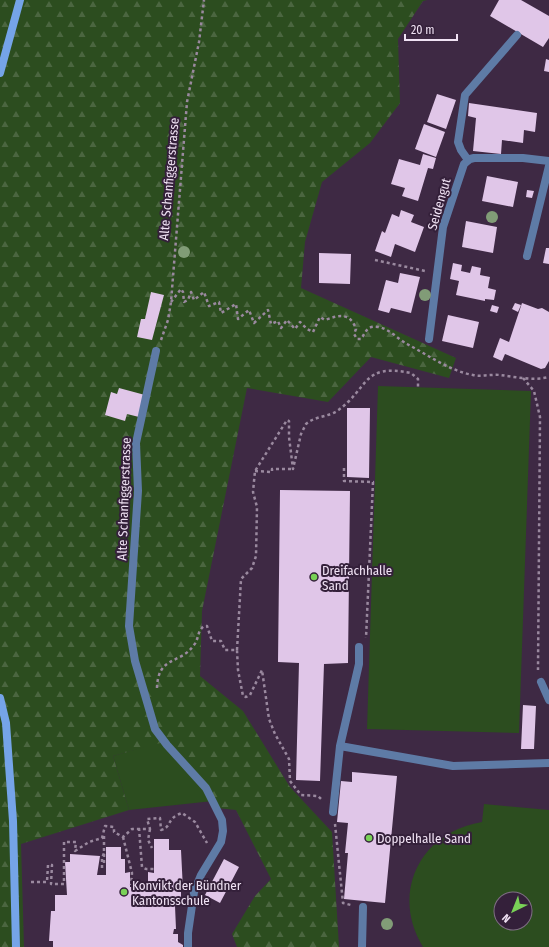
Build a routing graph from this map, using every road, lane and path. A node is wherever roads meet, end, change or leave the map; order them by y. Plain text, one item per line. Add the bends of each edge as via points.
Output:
1 (20, 0) edge
2 (204, 0) edge
3 (517, 34) dead end
4 (0, 73) edge
5 (468, 160) junction
6 (549, 161) edge
7 (549, 166) edge
8 (527, 256) dead end
9 (375, 260) dead end
10 (437, 274) junction
11 (171, 302) junction
12 (428, 339) dead end
13 (156, 351) joint
14 (549, 377) edge
15 (523, 378) junction
16 (418, 387) dead end
17 (344, 468) dead end
18 (292, 469) junction
19 (255, 471) junction
20 (359, 647) joint
21 (237, 650) junction
22 (541, 682) joint
23 (158, 695) dead end
24 (0, 698) edge
25 (549, 700) edge
26 (340, 746) junction
27 (549, 763) edge
28 (333, 812) junction
29 (139, 828) junction
30 (150, 829) junction
31 (104, 836) junction
32 (123, 836) junction
33 (152, 848) dead end
34 (103, 866) dead end
35 (154, 869) dead end
36 (204, 869) junction
37 (31, 882) dead end
38 (131, 885) dead end
39 (363, 907) joint
40 (16, 947) edge
41 (188, 947) edge
42 (362, 947) edge

1 - 4 main road
2 - 11 path, Alte Schanfiggerstrasse via 187,107
3 - 5 street via 465,95 458,142
5 - 6 street via 514,158
5 - 10 street, Seidengut via 463,166 445,219
7 - 8 street
9 - 10 path
10 - 12 street, Seidengut
11 - 13 path, Alte Schanfiggerstrasse
11 - 15 path via 181,289 184,302 188,300 191,292 194,300 204,292 209,306 218,302 221,313 236,304 238,319 249,310 254,323 268,310 271,324 278,320 281,328 287,320 295,329 300,322 313,332 320,317 325,320 343,315 352,320 356,329 354,337 358,340 367,329 379,327 463,372 479,376
13 - 36 street, Alte Schanfiggerstrasse via 136,444 138,491 130,634 134,661 155,729 206,788 220,815 223,831 221,842
14 - 15 path
15 - 22 path via 534,391 540,417 537,658
16 - 18 path via 418,379 411,373 387,371 372,374 338,410 306,424
17 - 20 path via 344,481 373,482 366,648
18 - 19 path
18 - 19 path via 287,420
19 - 21 path via 253,492 257,507 256,556 252,568 241,579
20 - 26 street via 358,664
21 - 23 path via 225,650 221,641 212,641 209,628 204,626 199,630 192,648 163,667 158,677
21 - 28 path via 243,696 250,695 262,670 271,723 289,759 290,781 302,795 318,796
22 - 25 street
24 - 40 main road via 6,723 13,821
26 - 27 street via 453,766
26 - 28 street
28 - 39 path via 343,903
29 - 30 path
29 - 32 path via 132,829
29 - 35 path via 142,867
30 - 33 path via 148,840
30 - 36 path via 147,819 160,818 161,830 167,828 172,819 181,813 189,817 204,836 207,845
31 - 32 path via 105,826 114,827 114,832
31 - 34 path
31 - 37 path via 88,842 76,851 76,842 64,842 64,884 52,884 52,865 48,865 48,882
32 - 38 path via 132,873
36 - 41 street, Alte Schanfiggerstrasse via 193,898
39 - 42 street

